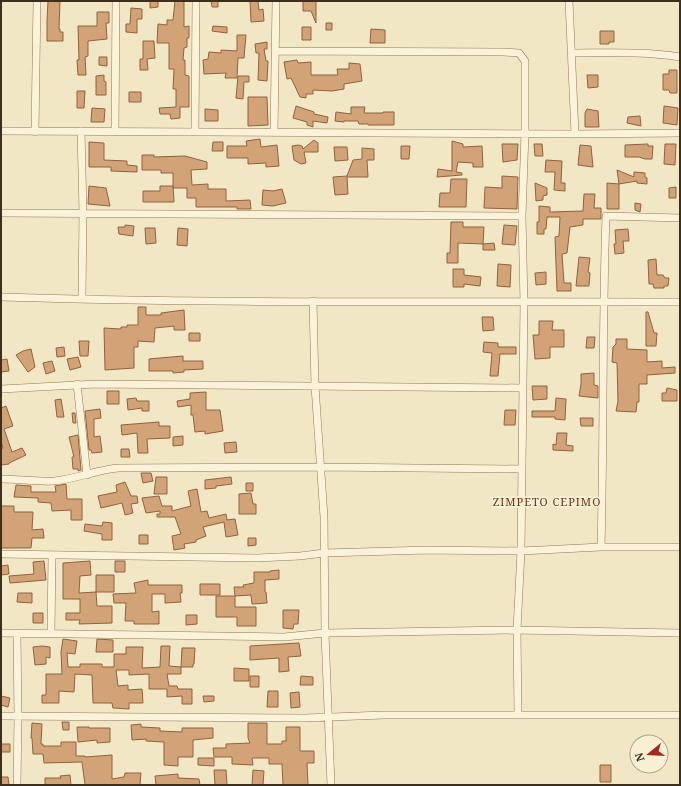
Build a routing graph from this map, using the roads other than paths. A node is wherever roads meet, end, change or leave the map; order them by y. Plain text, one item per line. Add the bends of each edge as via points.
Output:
1 (37, 1) edge
2 (116, 1) edge
3 (196, 1) edge
4 (276, 1) edge
5 (569, 1) edge
6 (275, 51) junction
7 (570, 53) junction
8 (680, 57) edge
9 (1, 131) edge
10 (81, 131) junction
11 (34, 132) junction
12 (115, 132) junction
13 (195, 132) junction
14 (274, 133) junction
15 (680, 133) edge
16 (525, 134) junction
17 (575, 134) junction
18 (83, 212) junction
19 (1, 213) edge
20 (522, 216) junction
21 (680, 218) edge
22 (1, 297) edge
23 (82, 299) junction
24 (313, 301) junction
25 (524, 302) junction
26 (603, 302) junction
27 (680, 302) edge
28 (77, 384) junction
29 (315, 386) junction
30 (522, 388) junction
31 (1, 389) edge
32 (321, 467) junction
33 (521, 469) junction
34 (87, 475) junction
35 (1, 479) edge
36 (601, 547) junction
37 (680, 547) edge
38 (521, 551) junction
39 (324, 553) junction
40 (1, 554) edge
41 (52, 555) junction
42 (517, 630) junction
43 (680, 632) edge
44 (1, 633) edge
45 (17, 633) junction
46 (51, 633) junction
47 (325, 633) junction
48 (518, 715) junction
49 (680, 715) edge
50 (1, 716) edge
51 (329, 716) junction
52 (18, 717) junction
53 (17, 785) edge
54 (331, 785) edge

1 - 11 street
2 - 12 street
3 - 13 street
4 - 6 street
5 - 7 street
6 - 14 street
6 - 16 street via 519,53 525,61
7 - 8 street
7 - 17 street
9 - 11 street
10 - 11 street
10 - 12 street
10 - 18 street
12 - 13 street
13 - 14 street
14 - 16 street
15 - 17 street
16 - 17 street
16 - 20 street
18 - 19 street
18 - 20 street
18 - 23 street
20 - 25 street
21 - 26 street via 606,216
22 - 23 street
23 - 24 street
24 - 25 street
24 - 29 street
25 - 26 street
25 - 30 street
26 - 27 street
26 - 36 street via 604,449
28 - 29 street
28 - 31 street
28 - 34 street
29 - 30 street
29 - 32 street
30 - 33 street
32 - 33 street
32 - 34 street via 118,468
32 - 39 street
33 - 38 street
34 - 35 street via 54,481
36 - 37 street
36 - 38 street
38 - 39 street
38 - 42 street
39 - 41 street via 257,558
39 - 47 street
40 - 41 street
41 - 46 street
42 - 43 street
42 - 47 street
42 - 48 street
44 - 45 street
45 - 46 street
45 - 52 street
46 - 47 street via 284,637
47 - 51 street
48 - 49 street
48 - 51 street
50 - 52 street
51 - 52 street
51 - 54 street
52 - 53 street

